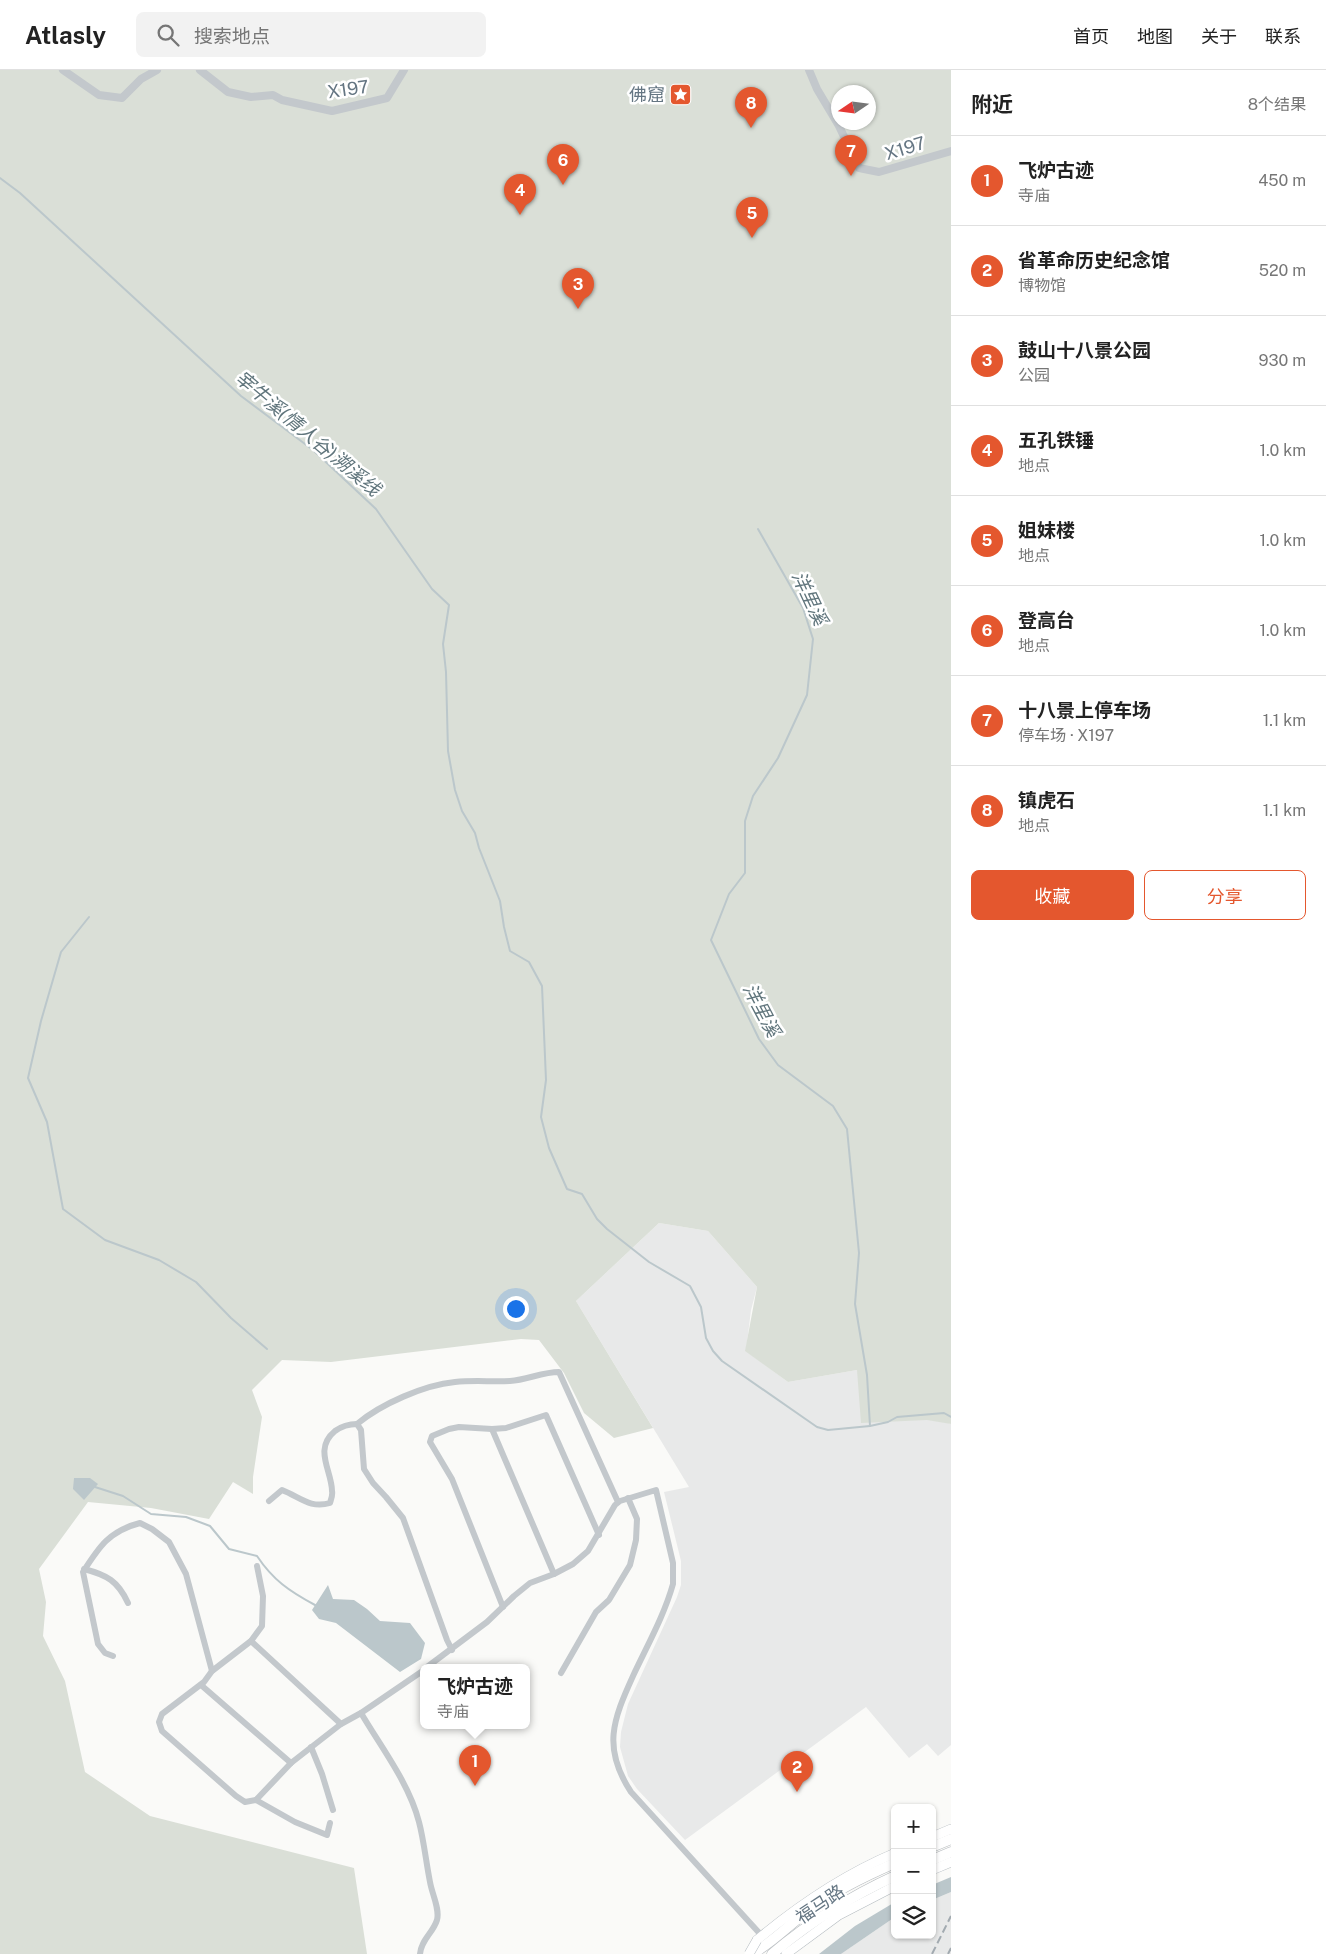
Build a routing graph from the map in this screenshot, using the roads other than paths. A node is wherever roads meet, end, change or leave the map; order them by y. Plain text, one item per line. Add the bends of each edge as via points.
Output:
1 (63, 70) edge
2 (157, 70) edge
3 (200, 70) edge
4 (404, 70) edge
5 (809, 70) edge
6 (951, 151) edge
7 (357, 1424) junction
8 (492, 1429) junction
9 (628, 1498) junction
10 (269, 1501) dead end
11 (618, 1502) junction
12 (599, 1535) junction
13 (257, 1566) dead end
14 (84, 1569) junction
15 (554, 1574) junction
16 (128, 1603) dead end
17 (503, 1607) junction
18 (251, 1641) junction
19 (452, 1650) junction
20 (113, 1656) dead end
21 (431, 1664) edge
22 (212, 1671) junction
23 (560, 1672) dead end
24 (420, 1673) edge
25 (200, 1685) junction
26 (361, 1713) junction
27 (341, 1724) junction
28 (311, 1747) junction
29 (291, 1763) junction
30 (256, 1800) junction
31 (333, 1810) dead end
32 (330, 1823) dead end
33 (951, 1830) edge
34 (936, 1836) edge
35 (951, 1839) edge
36 (936, 1845) edge
37 (951, 1852) edge
38 (891, 1855) edge
39 (936, 1858) edge
40 (951, 1862) edge
41 (891, 1865) edge
42 (936, 1868) edge
43 (891, 1878) edge
44 (891, 1888) edge
45 (761, 1941) junction
46 (420, 1954) edge
47 (751, 1954) edge
48 (772, 1954) edge
49 (786, 1954) edge

1 - 2 street via 99,94 122,98 141,79
3 - 4 street, X197 / X197 via 228,92 252,97 273,95 332,111 387,98
5 - 6 street, X197 / X197 via 859,168 879,172
7 - 10 street via 339,1428 325,1446 325,1466 332,1492 330,1503 320,1506 306,1504 282,1490
7 - 11 street via 383,1406 452,1382 510,1381 559,1372
7 - 19 street via 361,1430 364,1469 403,1518
8 - 12 street via 546,1416
8 - 15 street
8 - 17 street via 449,1429 432,1436 430,1442 452,1479
9 - 11 street
9 - 23 street via 638,1519 630,1565 609,1600 596,1612
9 - 45 street via 656,1490 674,1573 670,1593 616,1717 613,1747 616,1764 631,1792
11 - 12 street
12 - 15 street via 573,1564
13 - 18 street via 263,1596 262,1626
14 - 16 street via 114,1582
14 - 20 street via 98,1644 105,1653
14 - 22 street via 108,1537 125,1527 140,1523 169,1542 186,1574
15 - 17 street via 530,1583
17 - 19 street
18 - 22 street
18 - 27 street
19 - 21 street
22 - 25 street
24 - 26 street
25 - 29 street
25 - 30 street via 162,1714 159,1722 162,1731 236,1796 245,1802
26 - 27 street
26 - 46 street via 401,1781 419,1822 437,1910 437,1920 421,1946
27 - 28 street
28 - 29 street
28 - 31 street
29 - 30 street
30 - 32 street via 327,1835
33 - 34 main road
35 - 36 main road
37 - 39 main road
38 - 45 main road via 823,1889 786,1915
40 - 42 main road
41 - 45 main road, 福马路 via 828,1897
43 - 48 main road, 福马路 via 834,1907
44 - 49 main road via 839,1914
45 - 47 main road, 福马路

